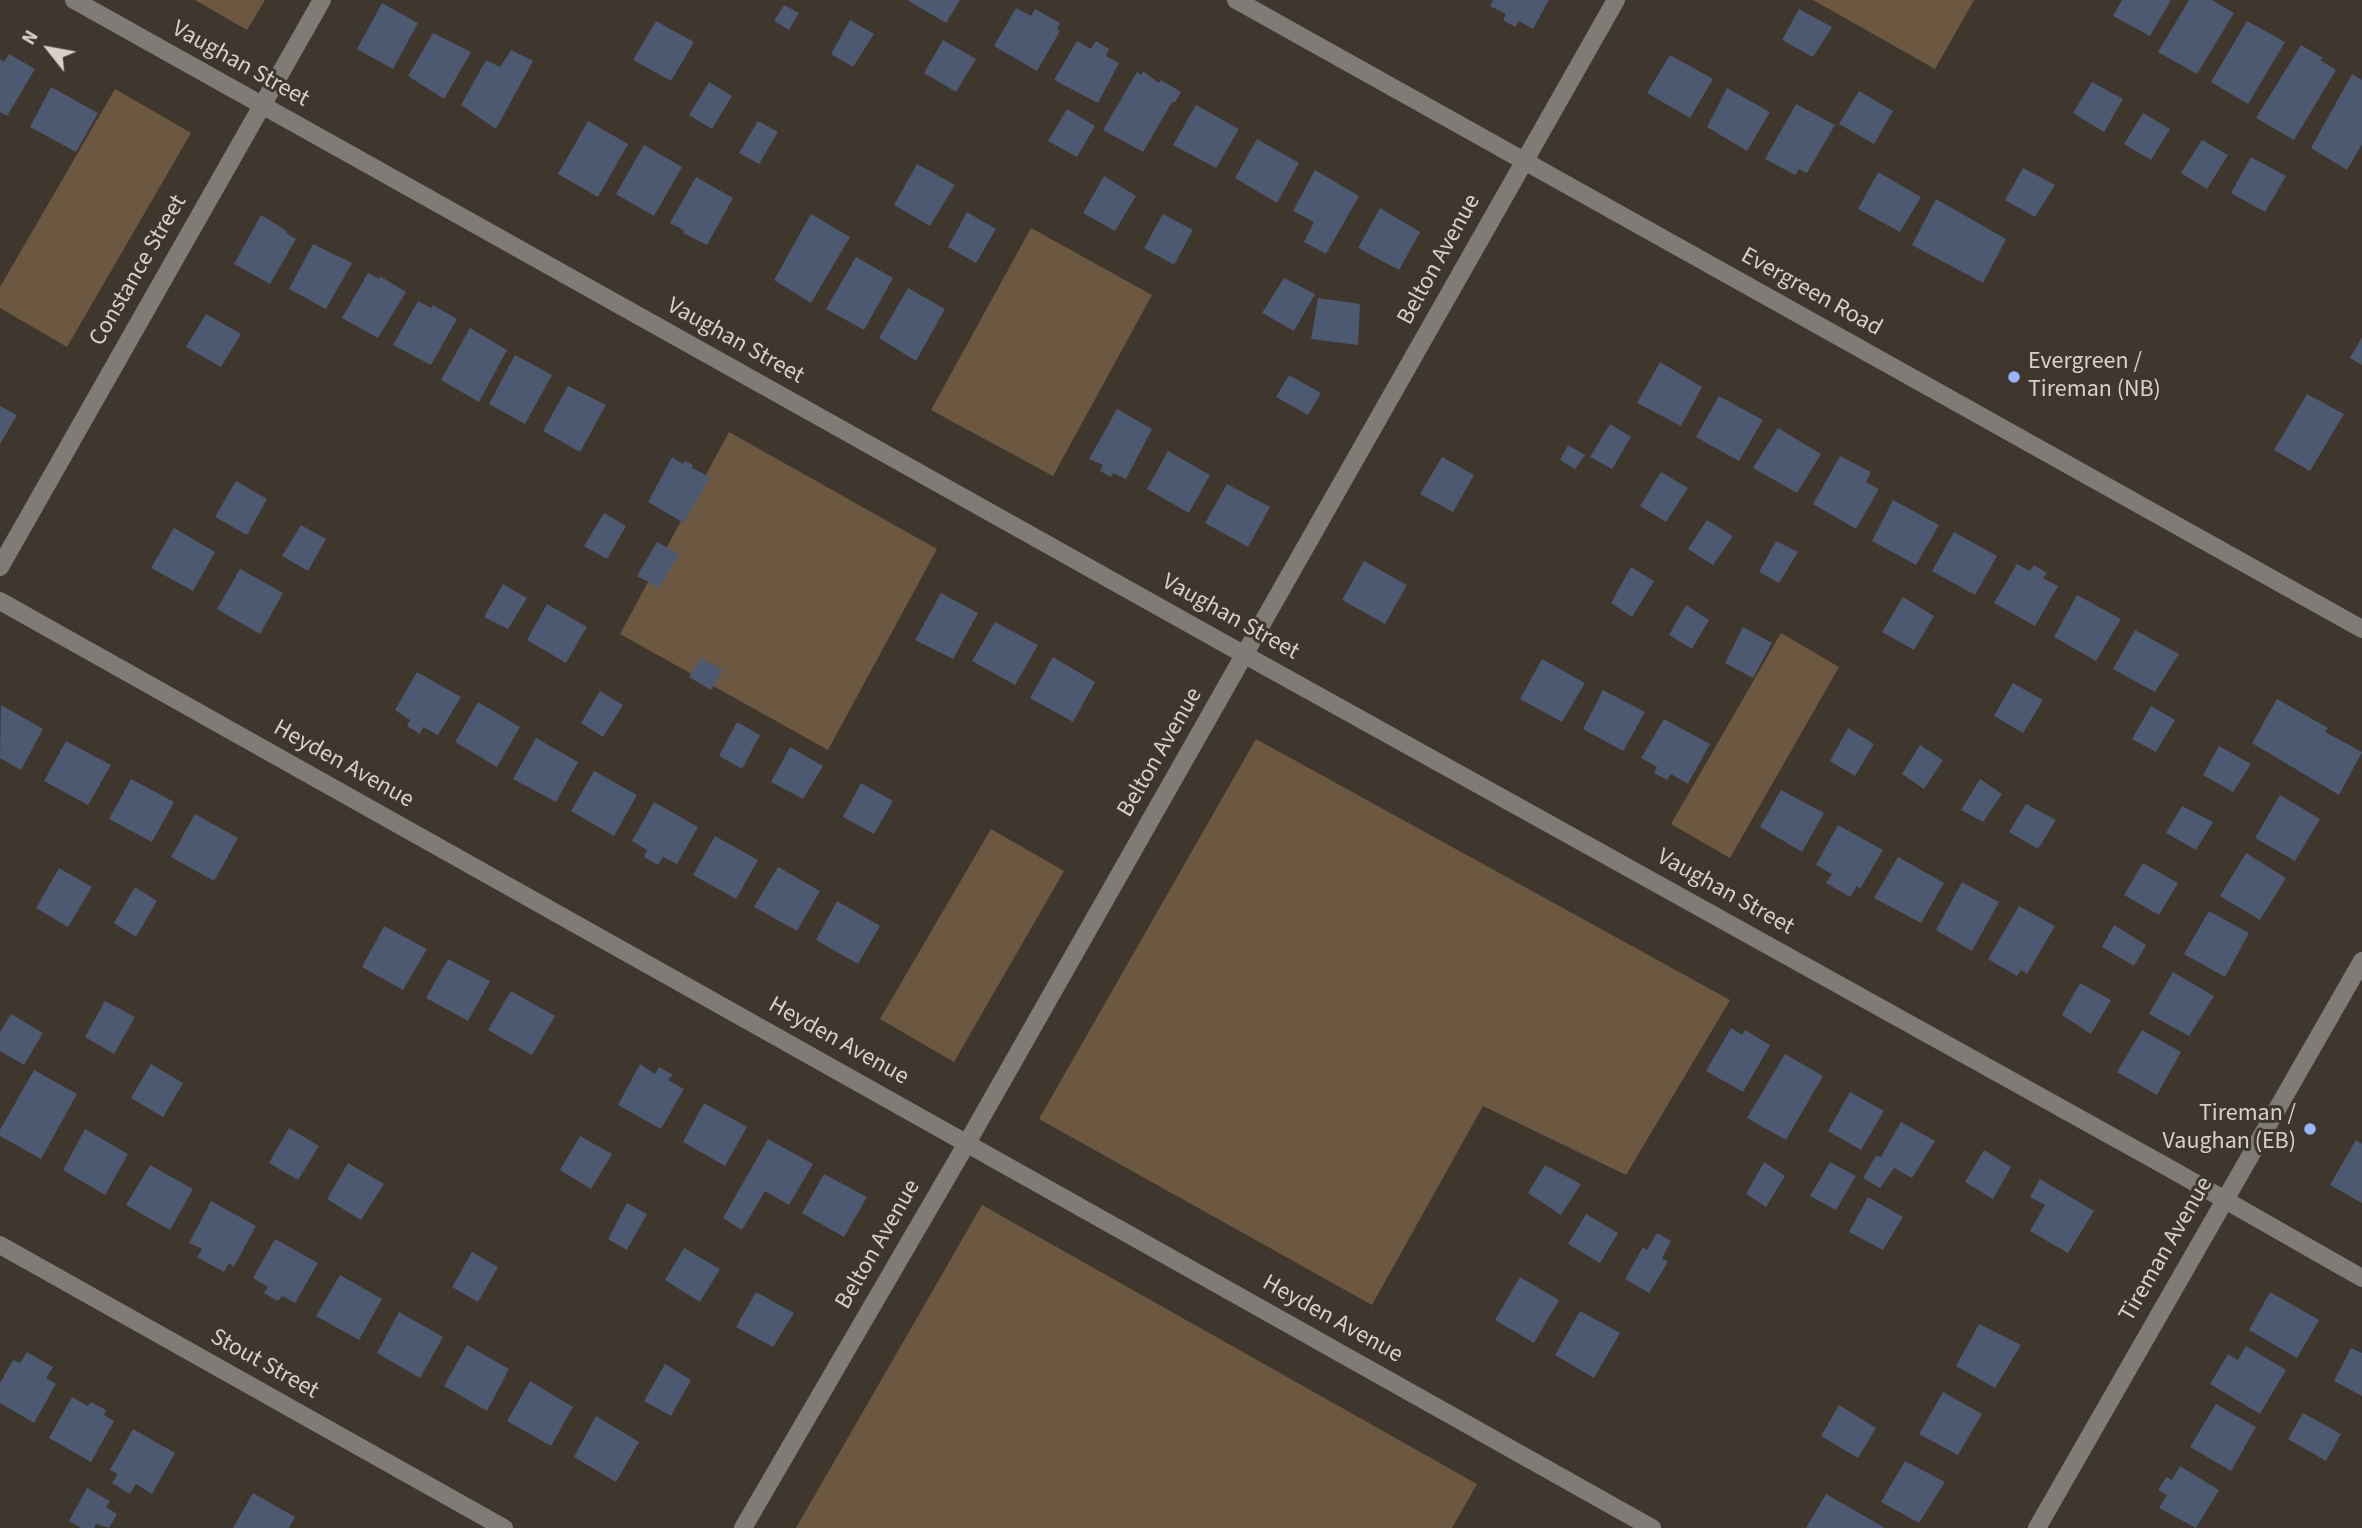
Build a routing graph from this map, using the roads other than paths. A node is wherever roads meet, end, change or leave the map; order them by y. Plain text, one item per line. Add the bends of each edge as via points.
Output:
1 (74, 0) edge
2 (322, 0) edge
3 (1236, 0) edge
4 (1616, 0) edge
5 (262, 105) junction
6 (1524, 160) junction
7 (0, 567) edge
8 (0, 601) edge
9 (2362, 629) edge
10 (1245, 655) junction
11 (2362, 961) edge
12 (967, 1143) junction
13 (2224, 1200) junction
14 (0, 1245) edge
15 (2362, 1278) edge
16 (504, 1528) edge
17 (743, 1528) edge
18 (1651, 1528) edge
19 (2037, 1528) edge

1 - 5 street, Vaughan Street
2 - 5 street, Constance Street
3 - 6 street, Evergreen Road
4 - 6 street, Belton Avenue
5 - 7 street, Constance Street
5 - 10 street, Vaughan Street
6 - 9 street, Evergreen Road
6 - 10 street, Belton Avenue
8 - 12 street, Heyden Avenue
10 - 12 street, Belton Avenue
10 - 13 street, Vaughan Street
11 - 13 street, Tireman Avenue
12 - 17 street, Belton Avenue
12 - 18 street, Heyden Avenue
13 - 15 street, Vaughan Street
13 - 19 street, Tireman Avenue
14 - 16 street, Stout Street

